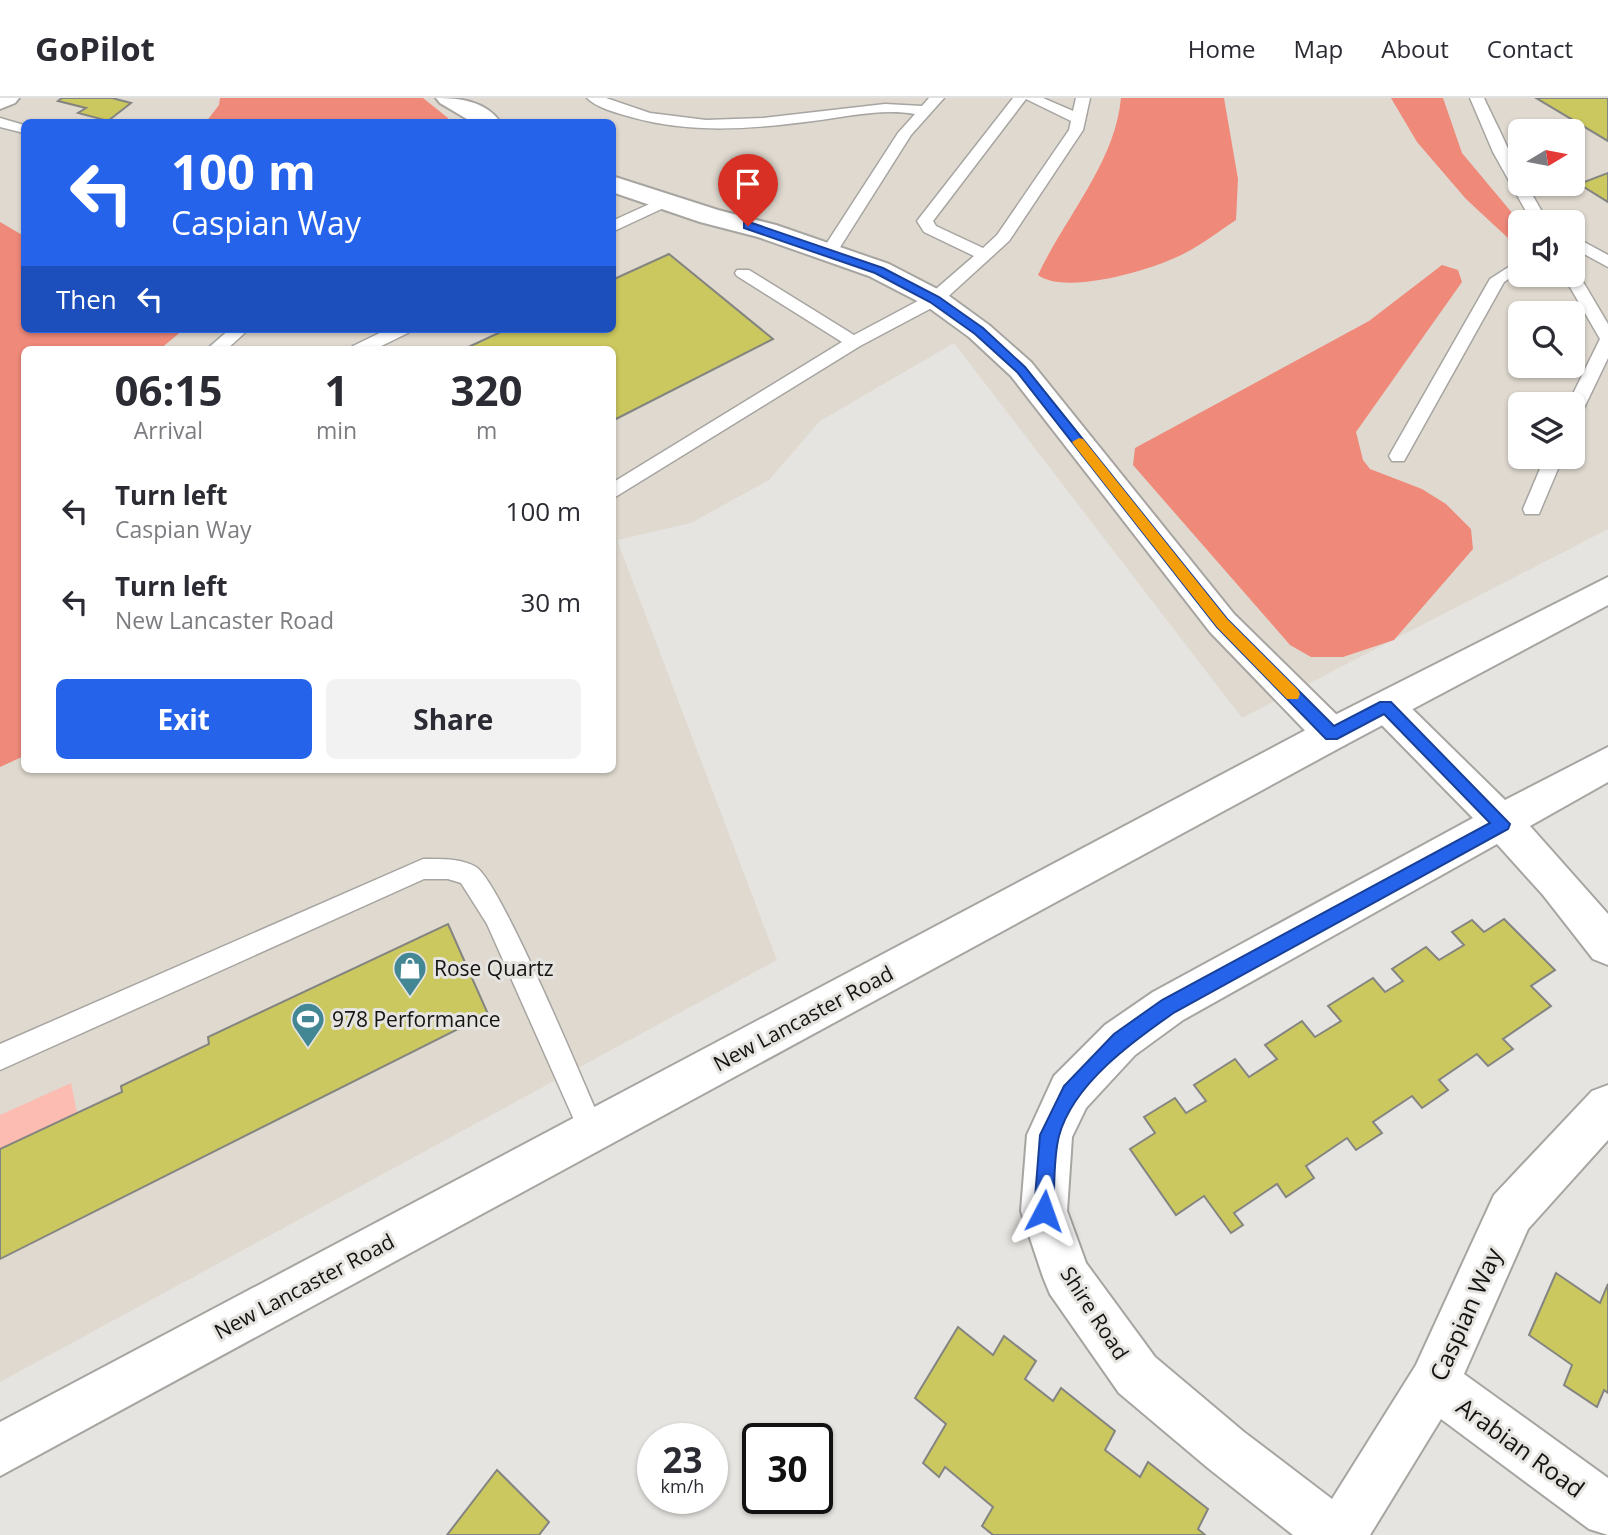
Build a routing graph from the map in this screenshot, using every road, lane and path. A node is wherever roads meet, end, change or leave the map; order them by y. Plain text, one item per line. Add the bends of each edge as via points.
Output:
1 (8, 98) edge
2 (448, 98) edge
3 (594, 98) edge
4 (937, 98) edge
5 (1020, 98) edge
6 (1032, 98) edge
7 (1083, 98) edge
8 (1477, 98) edge
9 (0, 102) edge
10 (923, 111) junction
11 (483, 119) edge
12 (1080, 120) junction
13 (0, 122) edge
14 (21, 128) edge
15 (616, 184) edge
16 (665, 202) junction
17 (1534, 210) edge
18 (616, 225) edge
19 (1585, 248) edge
20 (829, 252) junction
21 (985, 255) junction
22 (1608, 262) edge
23 (743, 272) dead end
24 (1508, 272) edge
25 (1578, 287) edge
26 (934, 299) junction
27 (236, 333) edge
28 (394, 333) edge
29 (1608, 339) edge
30 (854, 342) junction
31 (220, 346) edge
32 (367, 346) edge
33 (1583, 392) edge
34 (1398, 456) dead end
35 (1548, 469) edge
36 (616, 490) edge
37 (1532, 509) dead end
38 (1608, 590) edge
39 (1386, 706) junction
40 (1332, 734) junction
41 (1608, 763) edge
42 (1502, 824) junction
43 (1608, 946) edge
44 (0, 1057) edge
45 (1608, 1107) edge
46 (592, 1131) junction
47 (1434, 1383) junction
48 (0, 1450) edge
49 (1608, 1510) edge
50 (1338, 1535) edge

1 - 9 street
2 - 11 street
3 - 10 lane via 640,116 707,124 770,123 897,106
4 - 10 lane
5 - 21 lane via 925,221 930,229
6 - 12 lane
7 - 12 lane
8 - 17 lane via 1500,152
10 - 20 lane
12 - 21 lane via 1042,183 1003,238
13 - 14 lane
15 - 16 street
16 - 18 lane
16 - 20 street
19 - 22 lane
20 - 26 street via 879,270
21 - 26 lane
23 - 30 lane
24 - 34 lane via 1498,279
25 - 29 lane
26 - 30 lane
26 - 40 street via 1021,369 1222,623
27 - 31 lane
28 - 32 lane
29 - 33 lane
30 - 36 lane
35 - 37 lane
38 - 39 street, New Lancaster Road
39 - 40 street, New Lancaster Road
39 - 42 street
40 - 46 street, New Lancaster Road
41 - 42 street, Shire Road
42 - 43 street via 1530,849
42 - 50 street, Shire Road via 1168,1006 1120,1040 1070,1092 1050,1135 1044,1211 1067,1277 1137,1375
44 - 46 lane via 423,869 449,869 469,876 496,917
45 - 47 street, Caspian Way via 1511,1212
46 - 48 street, New Lancaster Road
47 - 49 street, Arabian Road
47 - 50 street, Caspian Way

